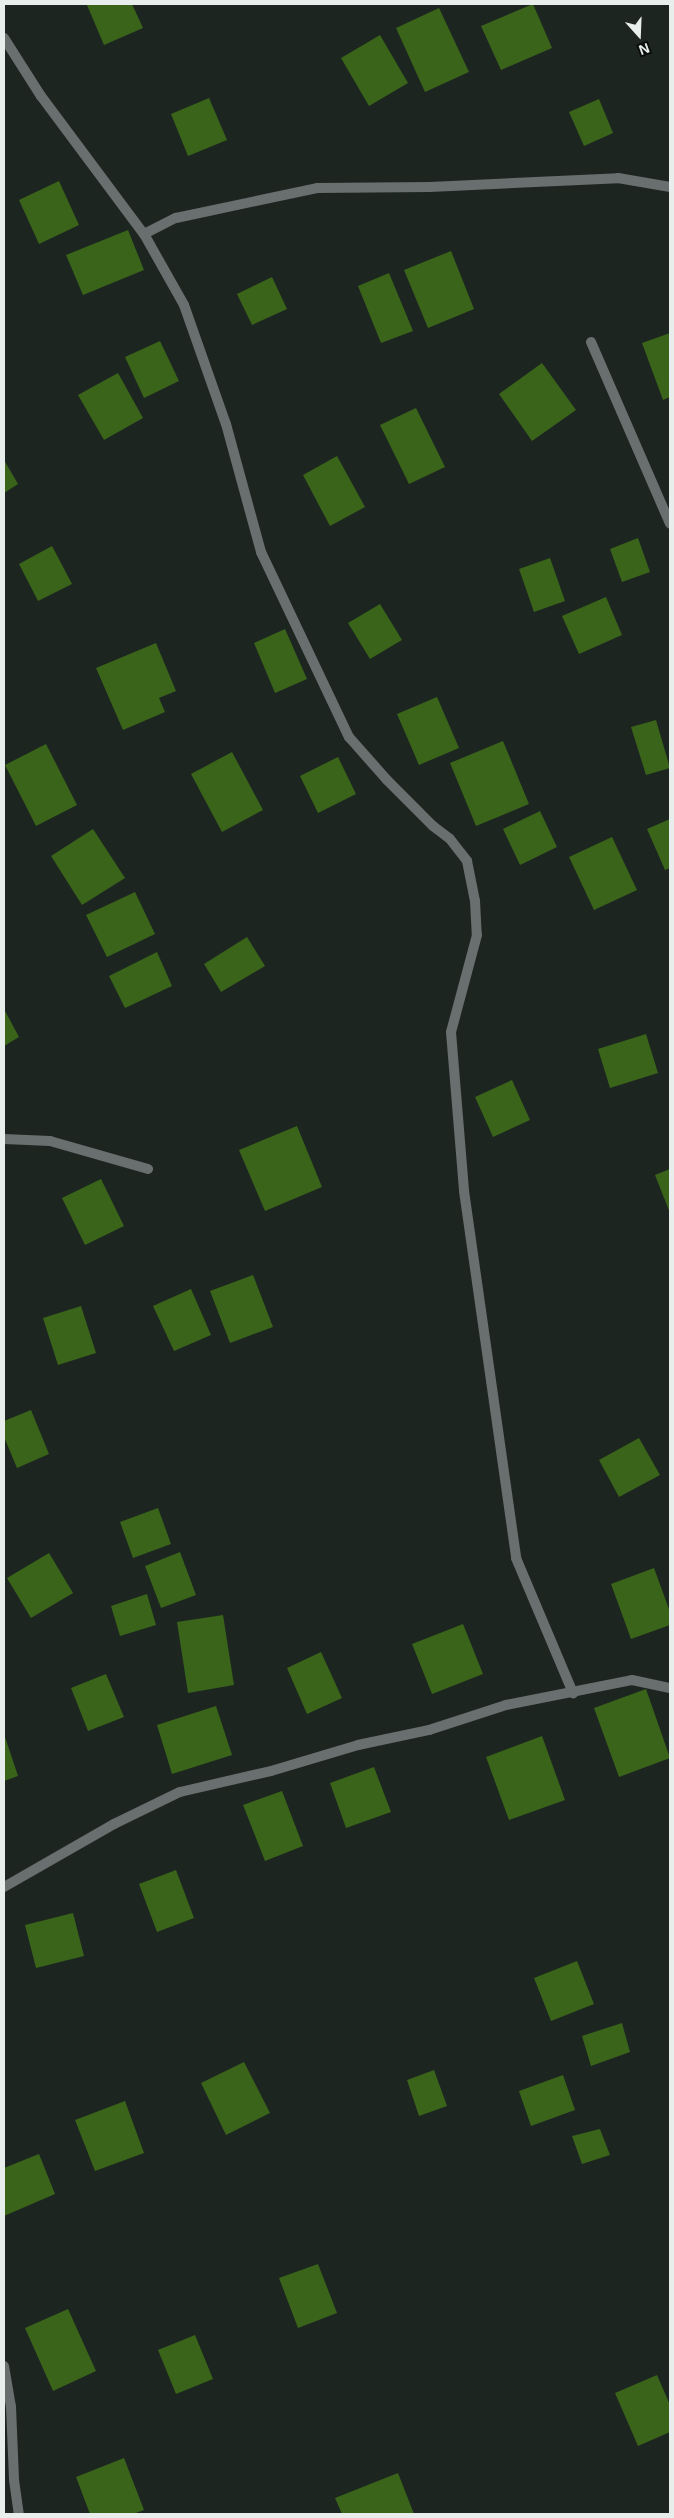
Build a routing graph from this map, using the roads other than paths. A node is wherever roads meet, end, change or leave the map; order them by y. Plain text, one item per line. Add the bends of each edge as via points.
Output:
1 (4, 38) edge
2 (670, 187) edge
3 (144, 234) junction
4 (591, 342) dead end
5 (670, 524) edge
6 (4, 1140) edge
7 (148, 1169) dead end
8 (670, 1688) edge
9 (573, 1693) junction
10 (4, 1887) edge
11 (4, 2366) edge
12 (19, 2514) edge

1 - 3 street via 41,96
2 - 3 street via 618,178 430,187 317,188 176,218
3 - 9 street via 184,305 226,424 261,552 349,737 467,861 475,901 477,935 451,1032 464,1191 516,1558
4 - 5 street
6 - 7 street via 50,1141
8 - 9 street via 632,1680
9 - 10 street via 506,1706 429,1730 358,1745 270,1771 180,1792 114,1824
11 - 12 street via 11,2407

